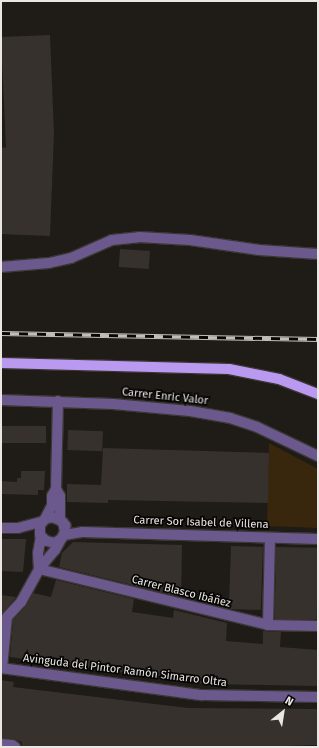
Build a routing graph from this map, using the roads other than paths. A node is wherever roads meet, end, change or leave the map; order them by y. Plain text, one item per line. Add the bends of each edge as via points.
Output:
1 (318, 254) edge
2 (1, 267) edge
3 (1, 363) edge
4 (318, 394) edge
5 (1, 400) edge
6 (58, 401) junction
7 (318, 456) edge
8 (56, 489) junction
9 (43, 521) junction
10 (61, 521) junction
11 (1, 528) edge
12 (18, 528) junction
13 (82, 532) junction
14 (40, 536) junction
15 (63, 536) junction
16 (270, 538) junction
17 (318, 538) edge
18 (39, 569) junction
19 (268, 625) junction
20 (318, 626) edge
21 (1, 668) edge
22 (318, 697) edge
23 (1, 744) edge
24 (15, 747) edge

1 - 2 street via 139,237 112,240 71,258 49,263
3 - 4 main road via 229,369 279,379
5 - 6 street, Carrer Enric Valor
6 - 7 street, Carrer Enric Valor via 156,406 230,418 278,436
6 - 8 street
8 - 9 street via 52,496 52,505
8 - 10 street via 60,496
9 - 10 street via 52,517
9 - 12 street
9 - 14 street via 39,529
10 - 13 street, Carrer Sor Isabel de Villena via 70,529
10 - 15 street via 65,529
11 - 12 street
12 - 14 street
13 - 15 street, Carrer Sor Isabel de Villena
13 - 16 street, Carrer Sor Isabel de Villena
14 - 15 street via 50,543 59,541
14 - 18 street
15 - 18 street via 50,558
16 - 17 street, Carrer Sor Isabel de Villena
16 - 19 street
18 - 19 street, Carrer Blasco Ibáñez
18 - 21 street via 21,602 7,617
19 - 20 street, Carrer Blasco Ibáñez
21 - 22 street, Avinguda del Pintor Ramón Simarro Oltra via 202,695
23 - 24 street

